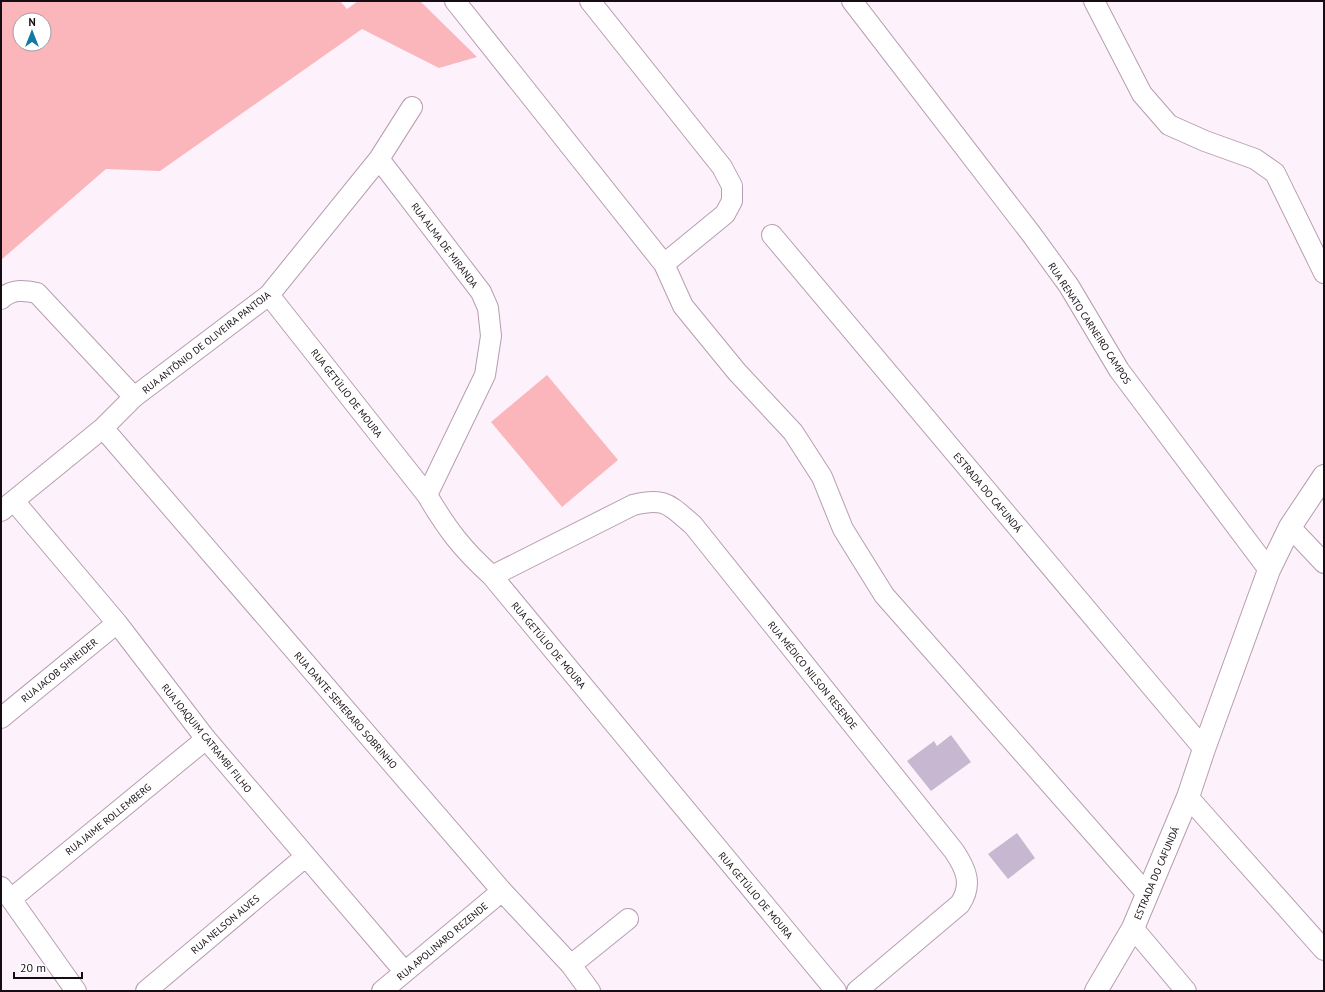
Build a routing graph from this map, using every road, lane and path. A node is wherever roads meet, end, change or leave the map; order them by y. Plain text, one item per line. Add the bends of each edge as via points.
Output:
1 (455, 1) edge
2 (590, 1) edge
3 (852, 1) edge
4 (1094, 1) edge
5 (412, 107) dead end
6 (379, 159) junction
7 (772, 235) dead end
8 (664, 264) junction
9 (1324, 273) edge
10 (269, 295) junction
11 (1, 299) edge
12 (134, 397) junction
13 (103, 428) junction
14 (1324, 476) edge
15 (427, 495) junction
16 (7, 506) edge
17 (1290, 527) junction
18 (1324, 563) edge
19 (1269, 570) junction
20 (492, 576) junction
21 (117, 622) junction
22 (1, 718) edge
23 (206, 739) junction
24 (1204, 749) junction
25 (1188, 797) junction
26 (305, 857) junction
27 (502, 891) junction
28 (6, 893) edge
29 (1147, 894) junction
30 (628, 919) dead end
31 (1132, 928) junction
32 (1324, 950) edge
33 (571, 965) junction
34 (404, 971) junction
35 (76, 991) edge
36 (146, 991) edge
37 (382, 991) edge
38 (590, 991) edge
39 (836, 991) edge
40 (857, 991) edge
41 (1096, 991) edge
42 (1186, 991) edge

1 - 8 street
2 - 8 street via 722,166 732,186 732,201 725,214
3 - 19 street, RUA RENATO CARNEIRO CAMPOS via 1032,235 1069,286 1119,370
4 - 9 street via 1142,94 1169,125 1255,159 1275,173
5 - 6 street, RUA ANTÔNIO DE OLIVEIRA PANTOJA
6 - 10 street, RUA ANTÔNIO DE OLIVEIRA PANTOJA
6 - 15 street, RUA ALMA DE MIRANDA via 481,292 488,308 491,336 485,374
7 - 24 street, ESTRADA DO CAFUNDÁ
8 - 29 street via 683,306 793,432 822,477 843,529 884,595
10 - 12 street, RUA ANTÔNIO DE OLIVEIRA PANTOJA
10 - 15 street, RUA GETÚLIO DE MOURA
11 - 12 street via 8,293 22,290 37,293
12 - 13 street, RUA ANTÔNIO DE OLIVEIRA PANTOJA
13 - 16 street, RUA ANTÔNIO DE OLIVEIRA PANTOJA
13 - 27 street, RUA DANTE SEMERARO SOBRINHO
14 - 17 street, ESTRADA DO CAFUNDÁ
15 - 20 street, RUA GETÚLIO DE MOURA via 447,529
16 - 21 street, RUA JOAQUIM CATRAMBI FILHO
17 - 18 street
17 - 19 street, ESTRADA DO CAFUNDÁ
19 - 24 street, ESTRADA DO CAFUNDÁ
20 - 39 street, RUA GETÚLIO DE MOURA
20 - 40 street, RUA MÉDICO NILSON RESENDE via 634,505 652,500 669,505 693,524 954,851 964,867 967,894 960,904
21 - 22 street, RUA JACOB SHNEIDER
21 - 23 street, RUA JOAQUIM CATRAMBI FILHO
23 - 26 street, RUA JOAQUIM CATRAMBI FILHO
23 - 28 street, RUA JAIME ROLLEMBERG
24 - 25 street, ESTRADA DO CAFUNDÁ
25 - 29 street, ESTRADA DO CAFUNDÁ
25 - 32 street
26 - 34 street, RUA JOAQUIM CATRAMBI FILHO
26 - 36 street, RUA NELSON ALVES
27 - 33 street, RUA DANTE SEMERARO SOBRINHO
27 - 34 street, RUA APOLINARO REZENDE
28 - 35 street
29 - 31 street, ESTRADA DO CAFUNDÁ
30 - 33 street
31 - 41 street, ESTRADA DO CAFUNDÁ
31 - 42 street
33 - 38 street, RUA DANTE SEMERARO SOBRINHO
34 - 37 street, RUA APOLINARO REZENDE

